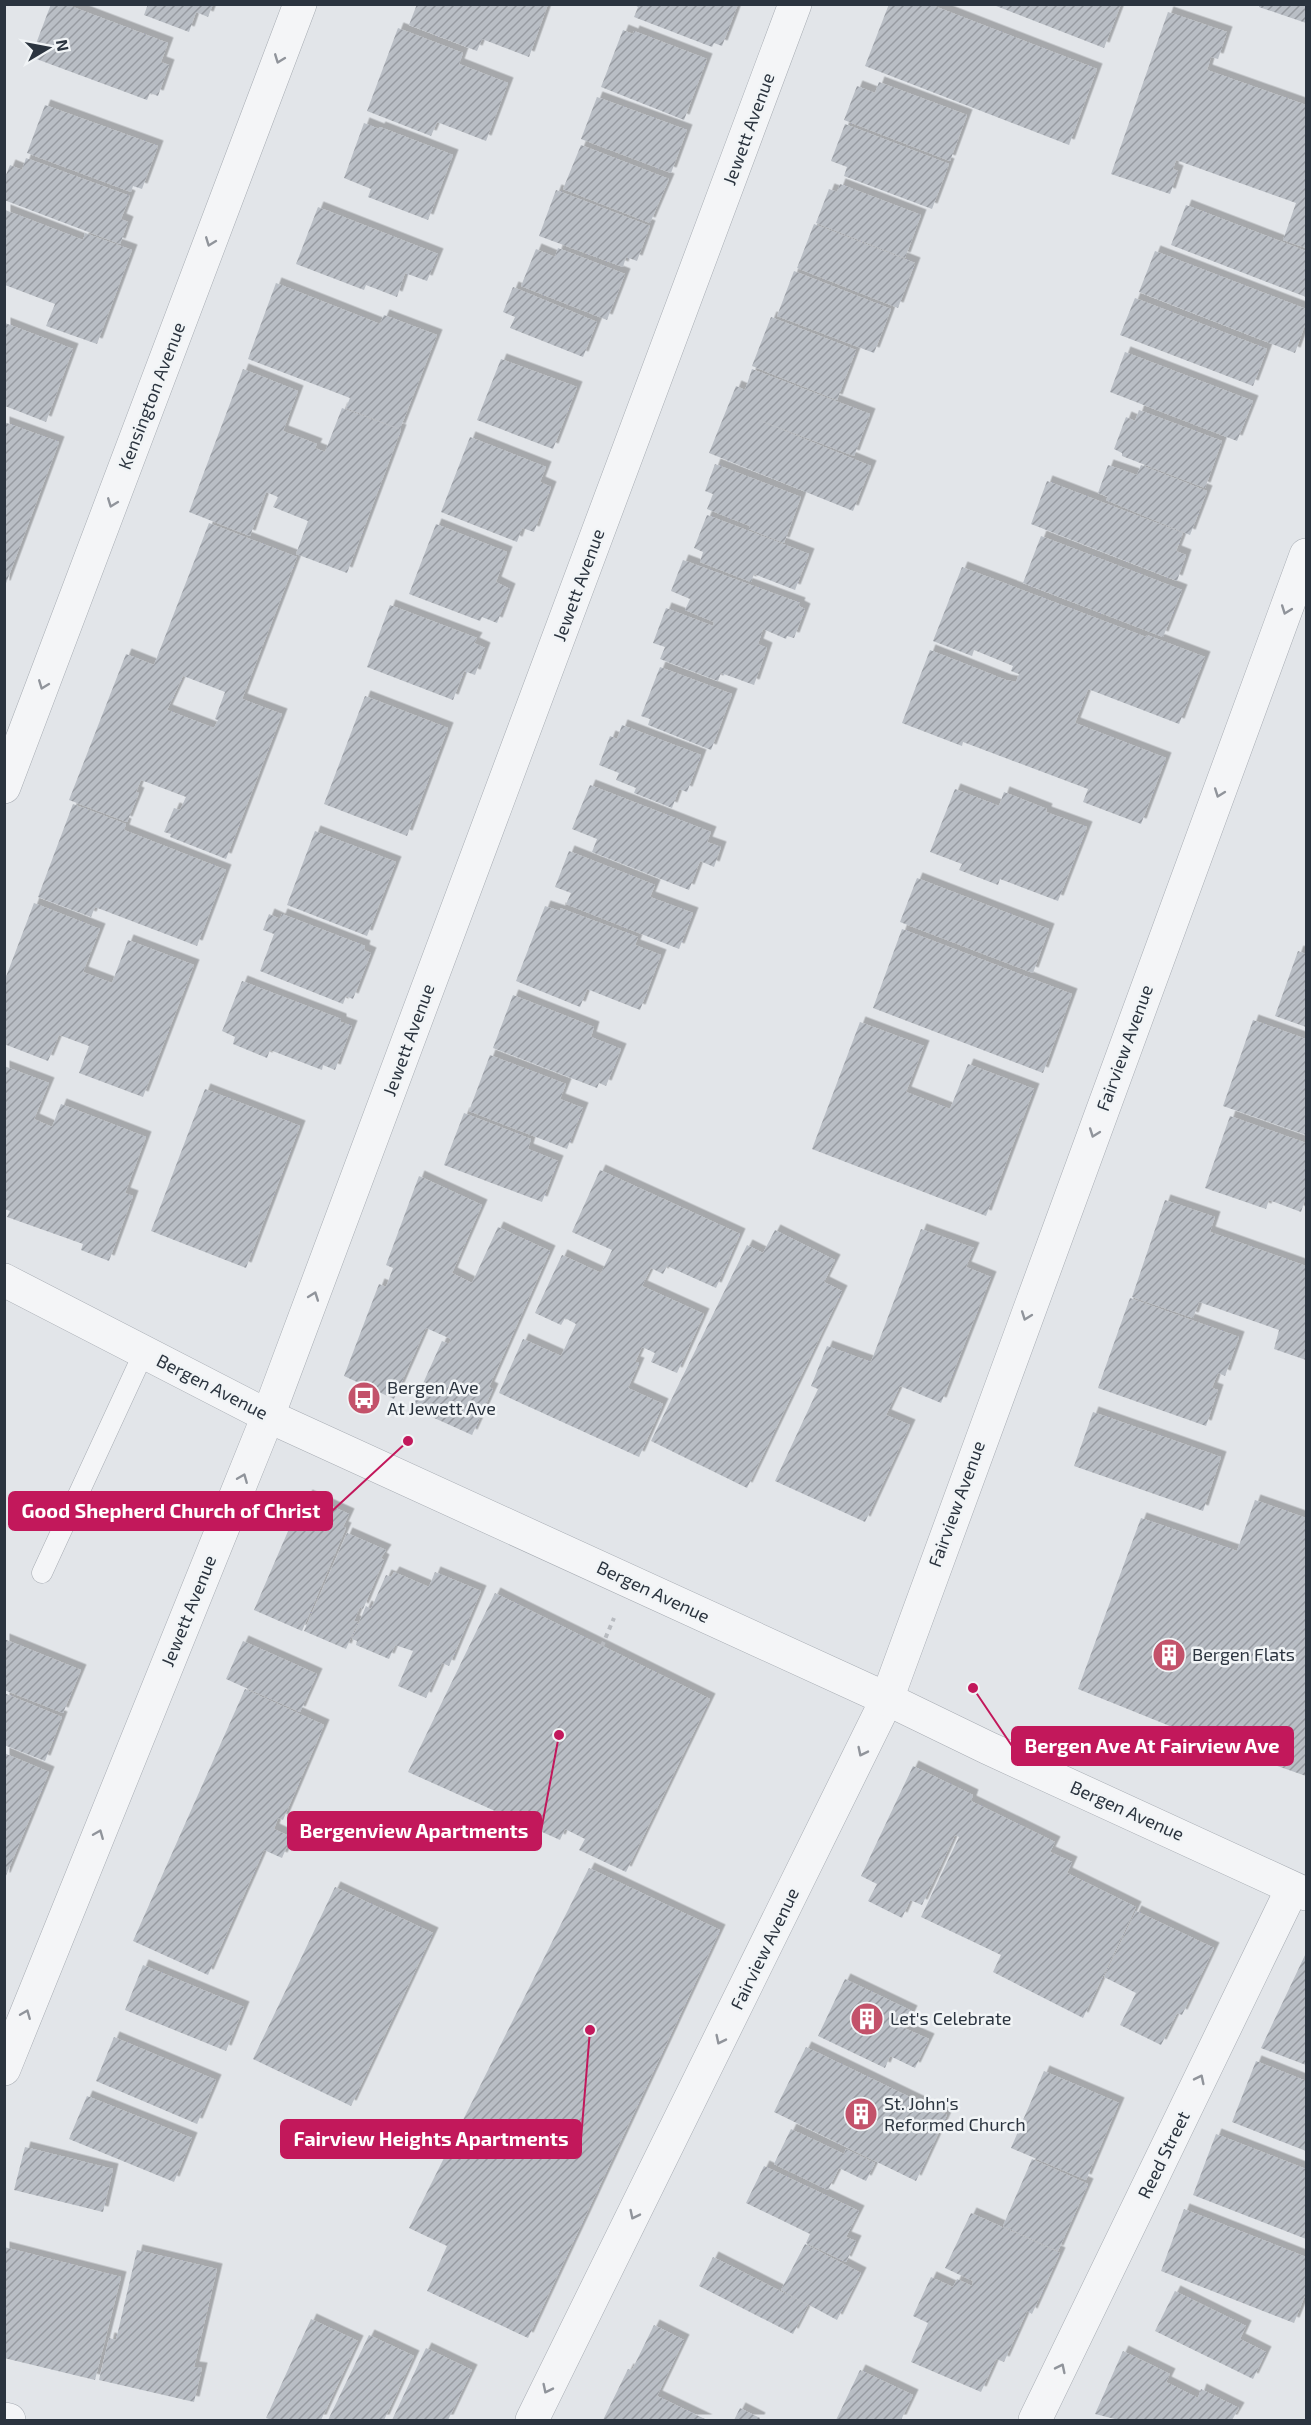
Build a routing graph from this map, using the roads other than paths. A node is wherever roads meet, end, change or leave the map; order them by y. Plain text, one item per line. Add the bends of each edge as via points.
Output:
1 (300, 4) edge
2 (795, 4) edge
3 (1306, 555) edge
4 (4, 787) edge
5 (4, 1280) edge
6 (144, 1352) junction
7 (268, 1416) junction
8 (42, 1573) dead end
9 (887, 1699) junction
10 (1299, 1891) edge
11 (4, 2069) edge
12 (532, 2421) edge
13 (1035, 2421) edge

1 -> 4 street, Kensington Avenue
7 -> 2 street, Jewett Avenue
3 -> 9 street, Fairview Avenue
5 - 6 street, Bergen Avenue
6 - 7 street, Bergen Avenue
6 - 8 lane
7 - 9 street, Bergen Avenue
11 -> 7 street, Jewett Avenue
9 - 10 street, Bergen Avenue
9 -> 12 street, Fairview Avenue
13 -> 10 street, Reed Street

